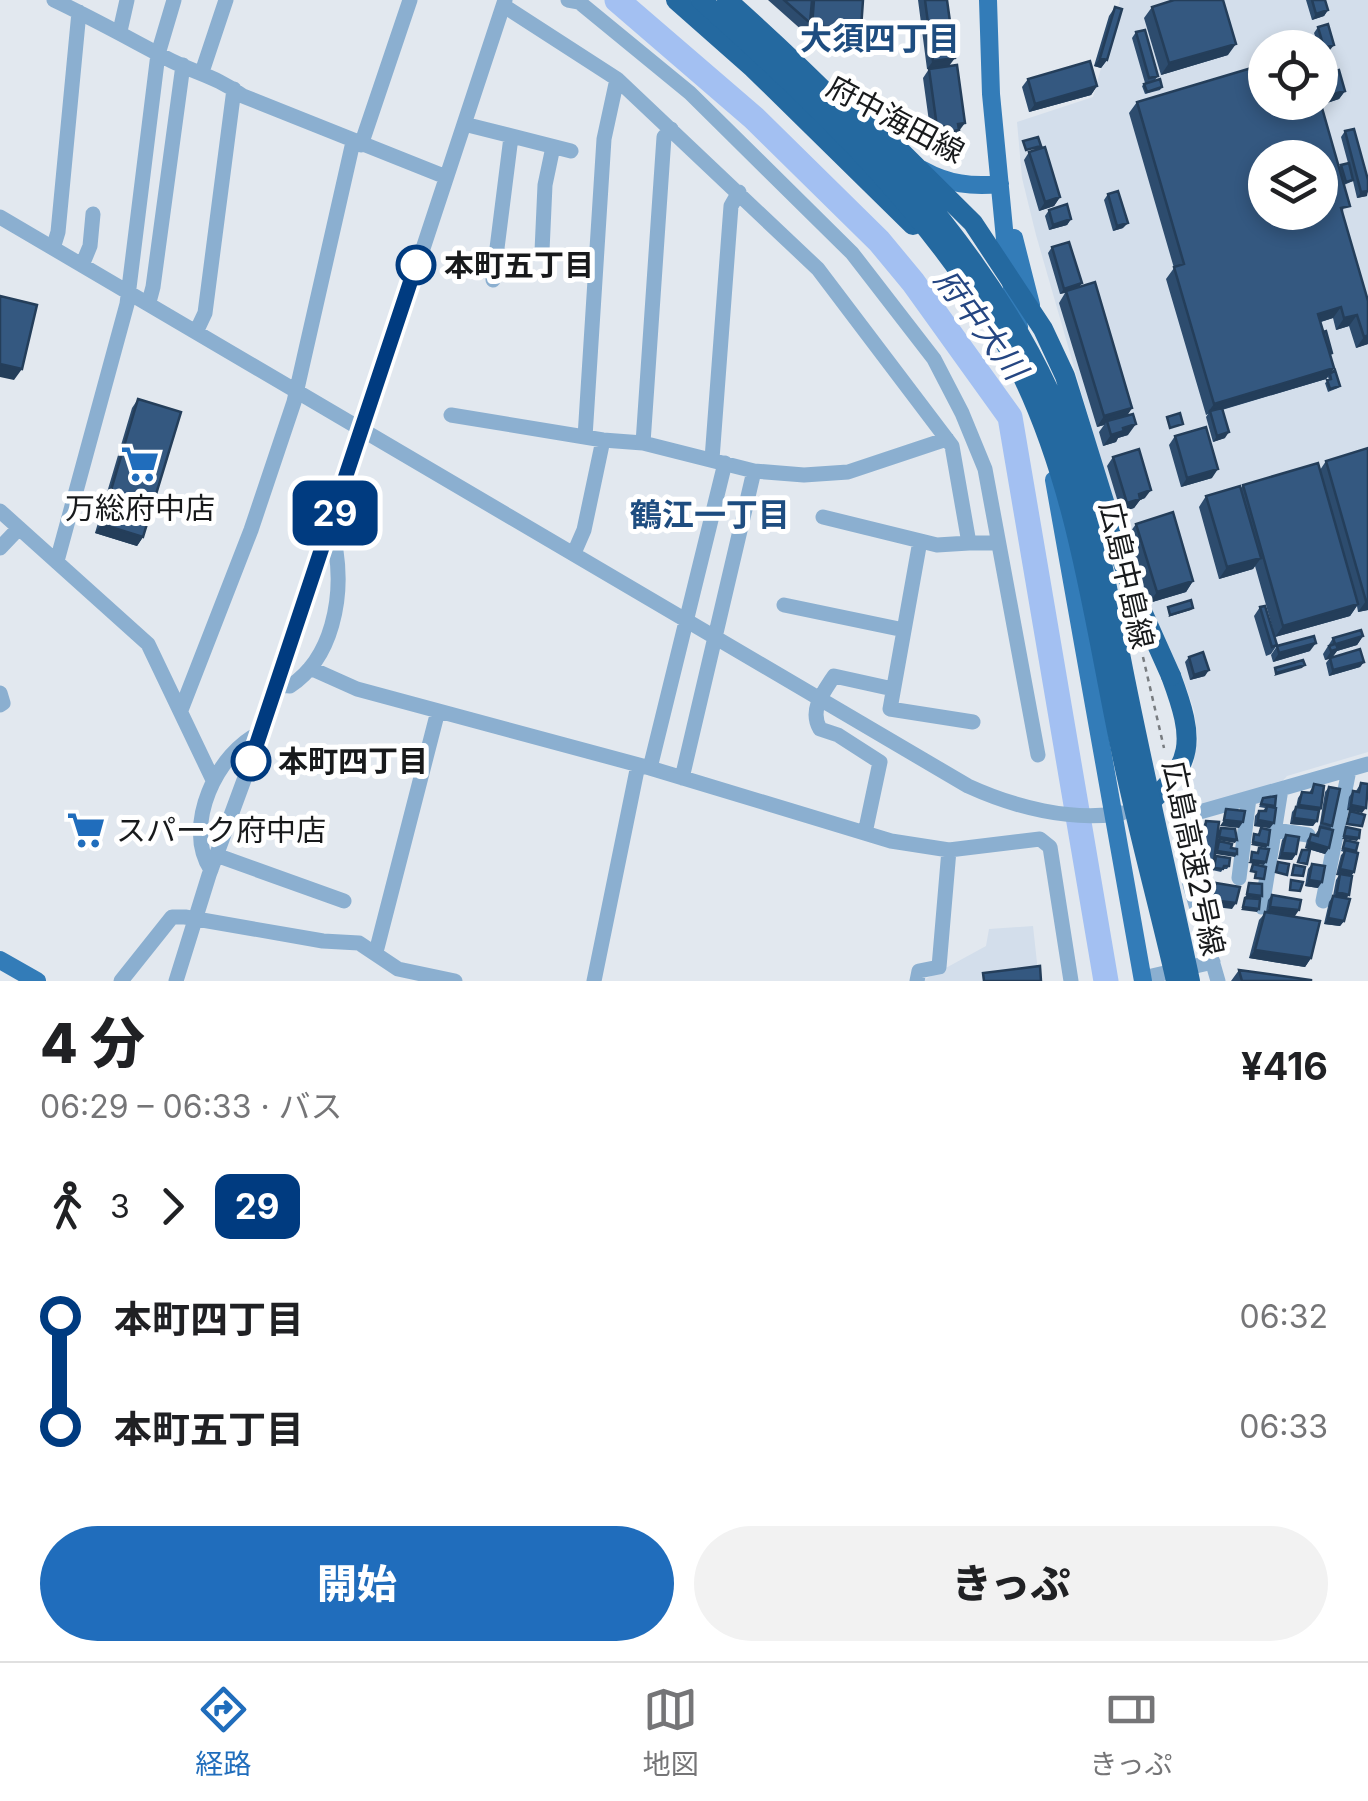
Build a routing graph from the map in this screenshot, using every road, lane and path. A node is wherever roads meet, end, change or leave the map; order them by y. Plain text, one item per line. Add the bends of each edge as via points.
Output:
1 (54, 0) edge
2 (127, 0) edge
3 (174, 0) edge
4 (226, 0) edge
5 (410, 0) edge
6 (568, 0) edge
7 (680, 0) edge
8 (701, 0) edge
9 (731, 0) edge
10 (988, 0) edge
11 (504, 3) edge
12 (83, 9) edge
13 (120, 31) junction
14 (158, 54) junction
15 (183, 65) junction
16 (202, 72) junction
17 (617, 79) junction
18 (234, 89) junction
19 (464, 124) junction
20 (671, 129) junction
21 (511, 137) junction
22 (357, 144) junction
23 (553, 147) junction
24 (572, 151) dead end
25 (446, 177) junction
26 (1000, 184) junction
27 (739, 192) junction
28 (93, 214) dead end
29 (2, 222) edge
30 (54, 246) junction
31 (542, 251) dead end
32 (83, 263) junction
33 (493, 280) dead end
34 (128, 289) junction
35 (148, 302) junction
36 (197, 330) junction
37 (1030, 371) junction
38 (296, 389) junction
39 (451, 415) dead end
40 (362, 428) junction
41 (585, 437) junction
42 (947, 439) junction
43 (602, 440) junction
44 (643, 443) junction
45 (718, 461) junction
46 (754, 471) junction
47 (0, 510) edge
48 (823, 517) dead end
49 (19, 528) junction
50 (920, 541) junction
51 (326, 542) junction
52 (968, 543) junction
53 (998, 543) junction
54 (0, 548) edge
55 (574, 553) junction
56 (57, 560) junction
57 (784, 606) dead end
58 (687, 620) junction
59 (904, 630) junction
60 (714, 636) junction
61 (1143, 654) dead end
62 (310, 668) junction
63 (279, 684) junction
64 (893, 689) junction
65 (0, 693) edge
66 (820, 699) junction
67 (0, 705) edge
68 (181, 710) junction
69 (438, 711) junction
70 (974, 722) dead end
71 (262, 732) junction
72 (1164, 748) dead end
73 (1130, 749) junction
74 (1038, 754) dead end
75 (1368, 764) edge
76 (644, 767) junction
77 (1346, 773) junction
78 (682, 778) junction
79 (1368, 779) edge
80 (213, 780) junction
81 (1280, 789) junction
82 (1250, 798) junction
83 (1141, 810) junction
84 (1107, 814) junction
85 (1275, 830) junction
86 (865, 833) junction
87 (1308, 835) edge
88 (949, 850) junction
89 (214, 862) junction
90 (1239, 878) dead end
91 (344, 901) dead end
92 (1323, 902) dead end
93 (1262, 908) edge
94 (196, 918) junction
95 (376, 952) junction
96 (0, 960) edge
97 (1212, 962) junction
98 (1182, 978) edge
99 (1143, 979) edge
100 (37, 981) edge
101 (121, 981) edge
102 (176, 981) edge
103 (455, 981) edge
104 (594, 981) edge
105 (917, 981) edge
106 (1072, 981) edge
107 (1218, 981) edge

1 - 12 street
2 - 13 street
3 - 14 street
4 - 16 street
5 - 22 street
6 - 53 street via 579,2 690,94 852,254 900,312 962,412 985,470
7 - 26 main road, 府中海田線 via 812,109 934,176 971,186
7 - 37 highway via 923,234
8 - 73 highway, bridge via 899,197 962,274 1017,366 1065,486
9 - 73 highway, bridge via 913,187 977,268 1028,350 1081,476
9 - 83 highway, bridge via 827,78 958,207 1043,329 1065,376 1129,582 1186,720 1185,754 1173,781
10 - 26 main road, 広島中島線
11 - 17 street
11 - 19 street
12 - 13 street
12 - 30 street
13 - 14 street
14 - 15 street
14 - 34 street
15 - 16 street
15 - 35 street
16 - 18 street
17 - 20 street
17 - 41 street via 604,138
18 - 22 street
18 - 36 street via 205,313
19 - 21 street
19 - 25 street
20 - 27 street
20 - 44 street via 664,138
21 - 23 street
21 - 33 street
22 - 25 street
22 - 38 street
23 - 24 street
23 - 31 street
25 - 40 street
26 - 37 main road, 広島中島線 via 1012,298
26 - 83 main road, 広島中島線 via 1110,607
27 - 42 street via 818,268
27 - 45 street via 731,206
28 - 32 street
29 - 30 street
30 - 32 street
32 - 34 street
34 - 35 street
34 - 56 street
35 - 36 street
36 - 38 street
37 - 84 main road, 広島中島線
38 - 40 street
38 - 68 street via 252,530
39 - 41 street
40 - 51 street
40 - 55 street
41 - 43 street
42 - 46 street via 848,472
42 - 52 street
43 - 44 street
43 - 55 street
44 - 45 street
45 - 46 street
45 - 58 street
46 - 60 street
47 - 49 street
48 - 50 street
49 - 54 street
49 - 56 street
50 - 52 street
50 - 59 street
51 - 62 street via 336,551 337,609
51 - 63 street
52 - 53 street
53 - 74 street
55 - 58 street
56 - 68 street via 148,644
57 - 59 street
58 - 60 street
58 - 76 street
59 - 64 street
60 - 66 street
60 - 78 street
61 - 72 path
62 - 63 street via 290,686
62 - 69 street
63 - 71 street
64 - 66 street via 834,676
64 - 70 street via 890,709
65 - 67 street
66 - 84 street via 1000,799
66 - 86 street via 814,720 820,729 880,762
68 - 80 street
69 - 76 street
69 - 95 street
71 - 80 street via 242,744
71 - 89 street
73 - 98 highway, 広島高速2号線, bridge
75 - 77 street
76 - 78 street
76 - 104 street
77 - 79 street
77 - 81 street
77 - 92 street
78 - 86 street
80 - 89 street via 200,844
81 - 82 street
81 - 85 street
82 - 90 street
82 - 97 street via 1182,817 1187,874
83 - 84 street
83 - 98 main road, 広島中島線
84 - 99 main road, 広島中島線
85 - 87 street
85 - 93 street
86 - 88 street
88 - 105 street via 939,967 919,971
88 - 106 street via 1040,839 1050,847
89 - 91 street
89 - 94 street
94 - 95 street via 360,943
94 - 101 street via 172,917
94 - 102 street
95 - 103 street via 398,969
96 - 100 main road
97 - 98 street
97 - 107 street
98 - 99 street

